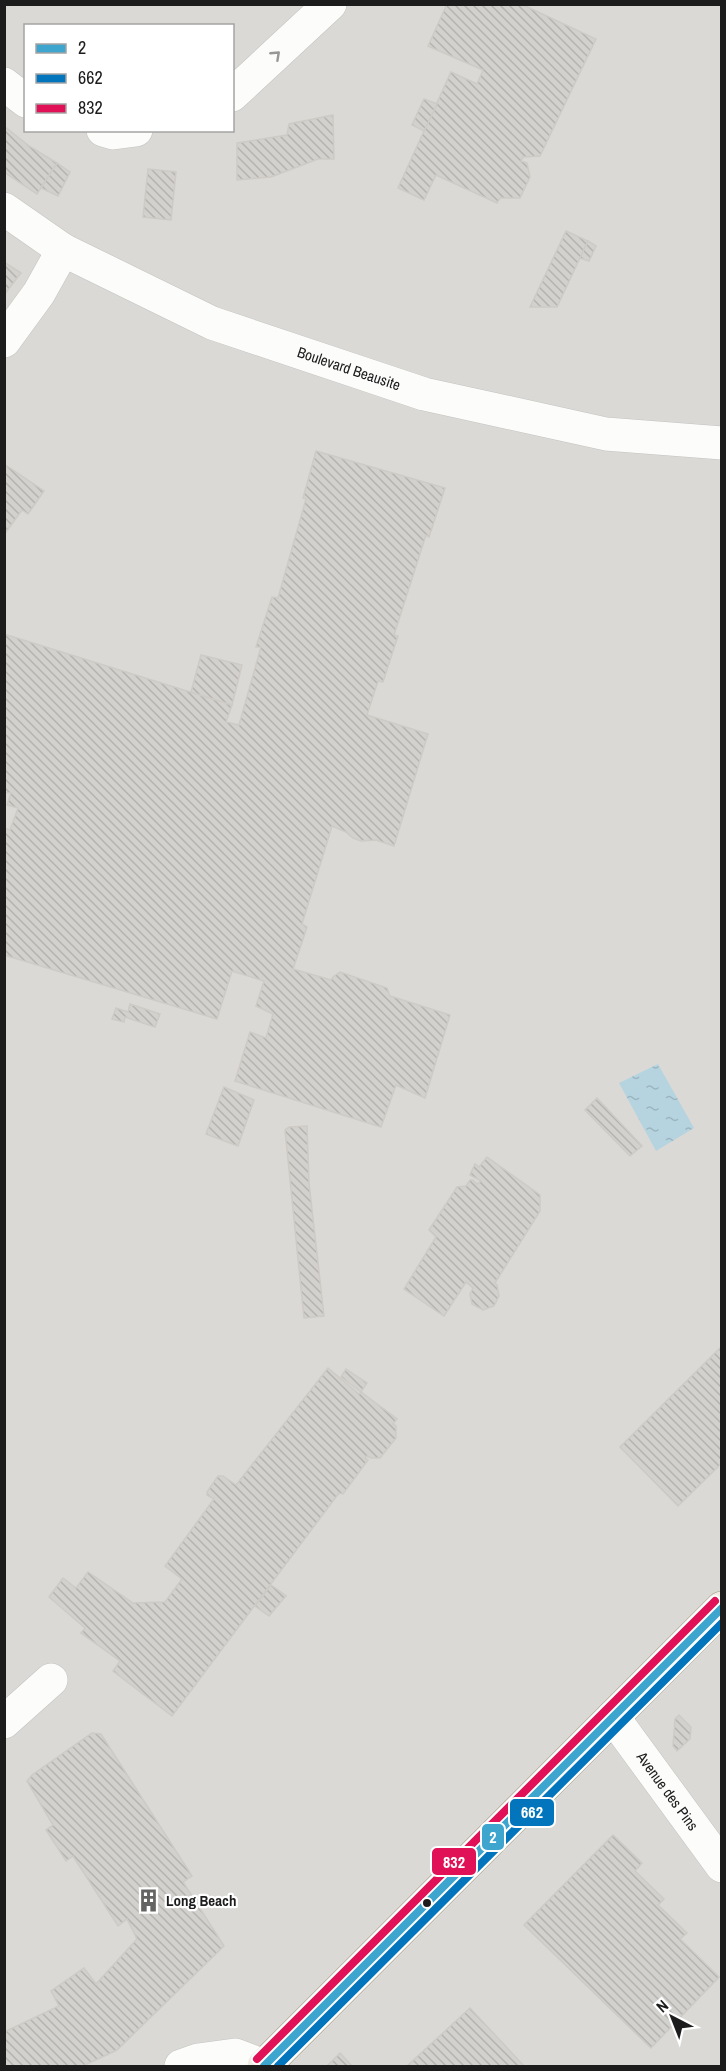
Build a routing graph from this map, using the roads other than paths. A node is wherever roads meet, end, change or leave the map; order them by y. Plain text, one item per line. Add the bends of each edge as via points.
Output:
1 (330, 4) edge
2 (4, 84) edge
3 (234, 93) edge
4 (24, 99) edge
5 (4, 209) edge
6 (63, 250) junction
7 (4, 341) edge
8 (722, 443) edge
9 (722, 1608) edge
10 (51, 1680) dead end
11 (613, 1717) junction
12 (4, 1722) edge
13 (722, 1866) edge
14 (264, 2066) edge
15 (181, 2067) edge

3 -> 1 street
2 - 4 street
5 - 6 street, Boulevard Beausite
6 - 7 street via 39,293
6 - 8 street, Boulevard Beausite via 212,323 424,394 606,434
9 - 11 main road
10 - 12 street
11 - 13 street, Avenue des Pins
11 - 14 main road
14 - 15 street via 235,2055 198,2060

